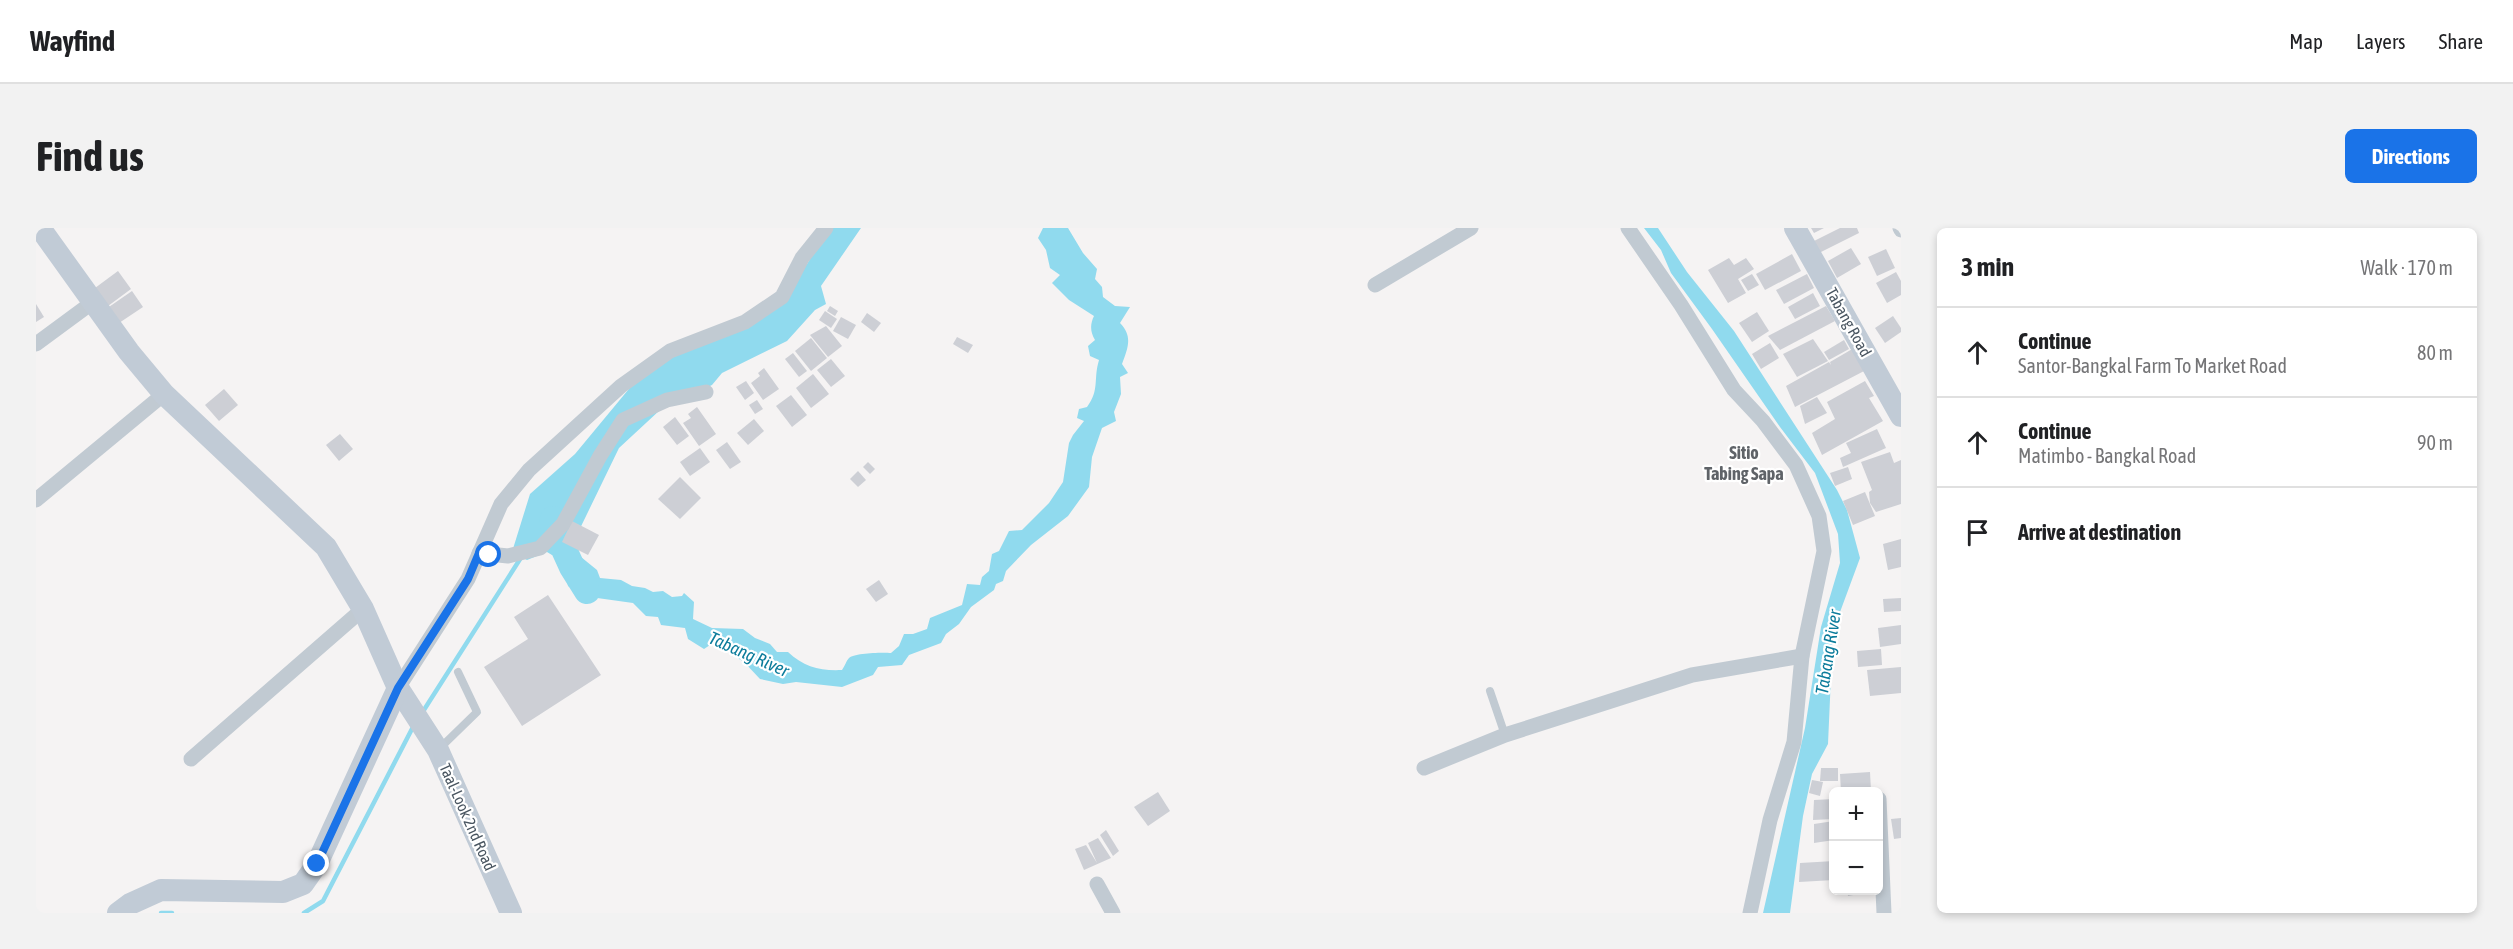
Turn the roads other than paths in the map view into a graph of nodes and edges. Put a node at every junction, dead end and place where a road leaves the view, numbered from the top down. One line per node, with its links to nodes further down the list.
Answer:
1 (40, 228): 7 (street, Taal-Look 2nd Road)
2 (826, 228): 13 (street)
3 (1471, 228): 6 (street)
4 (1628, 228): 15 (street)
5 (1795, 228): 11 (street, Tabang Road)
6 (1375, 285)
7 (93, 302): 8 (street); 10 (street, Taal-Look 2nd Road)
8 (36, 344)
9 (706, 392): 13 (street)
10 (164, 394): 12 (street); 14 (street, Taal-Look 2nd Road)
11 (1901, 416)
12 (36, 500)
13 (484, 554): 18 (street)
14 (363, 609): 18 (street, Taal-Look 2nd Road); 21 (street)
15 (1802, 656): 19 (street); 28 (street)
16 (458, 672): 20 (lane)
17 (1490, 691): 19 (lane)
18 (400, 692): 20 (street, Taal-Look 2nd Road); 25 (street)
19 (1505, 735): 22 (street)
20 (438, 750): 26 (street, Taal-Look 2nd Road)
21 (191, 759)
22 (1424, 768)
23 (1881, 841): 29 (street)
24 (1097, 884): 27 (street)
25 (118, 913)
26 (511, 913)
27 (1113, 913)
28 (1750, 913)
29 (1884, 913)

